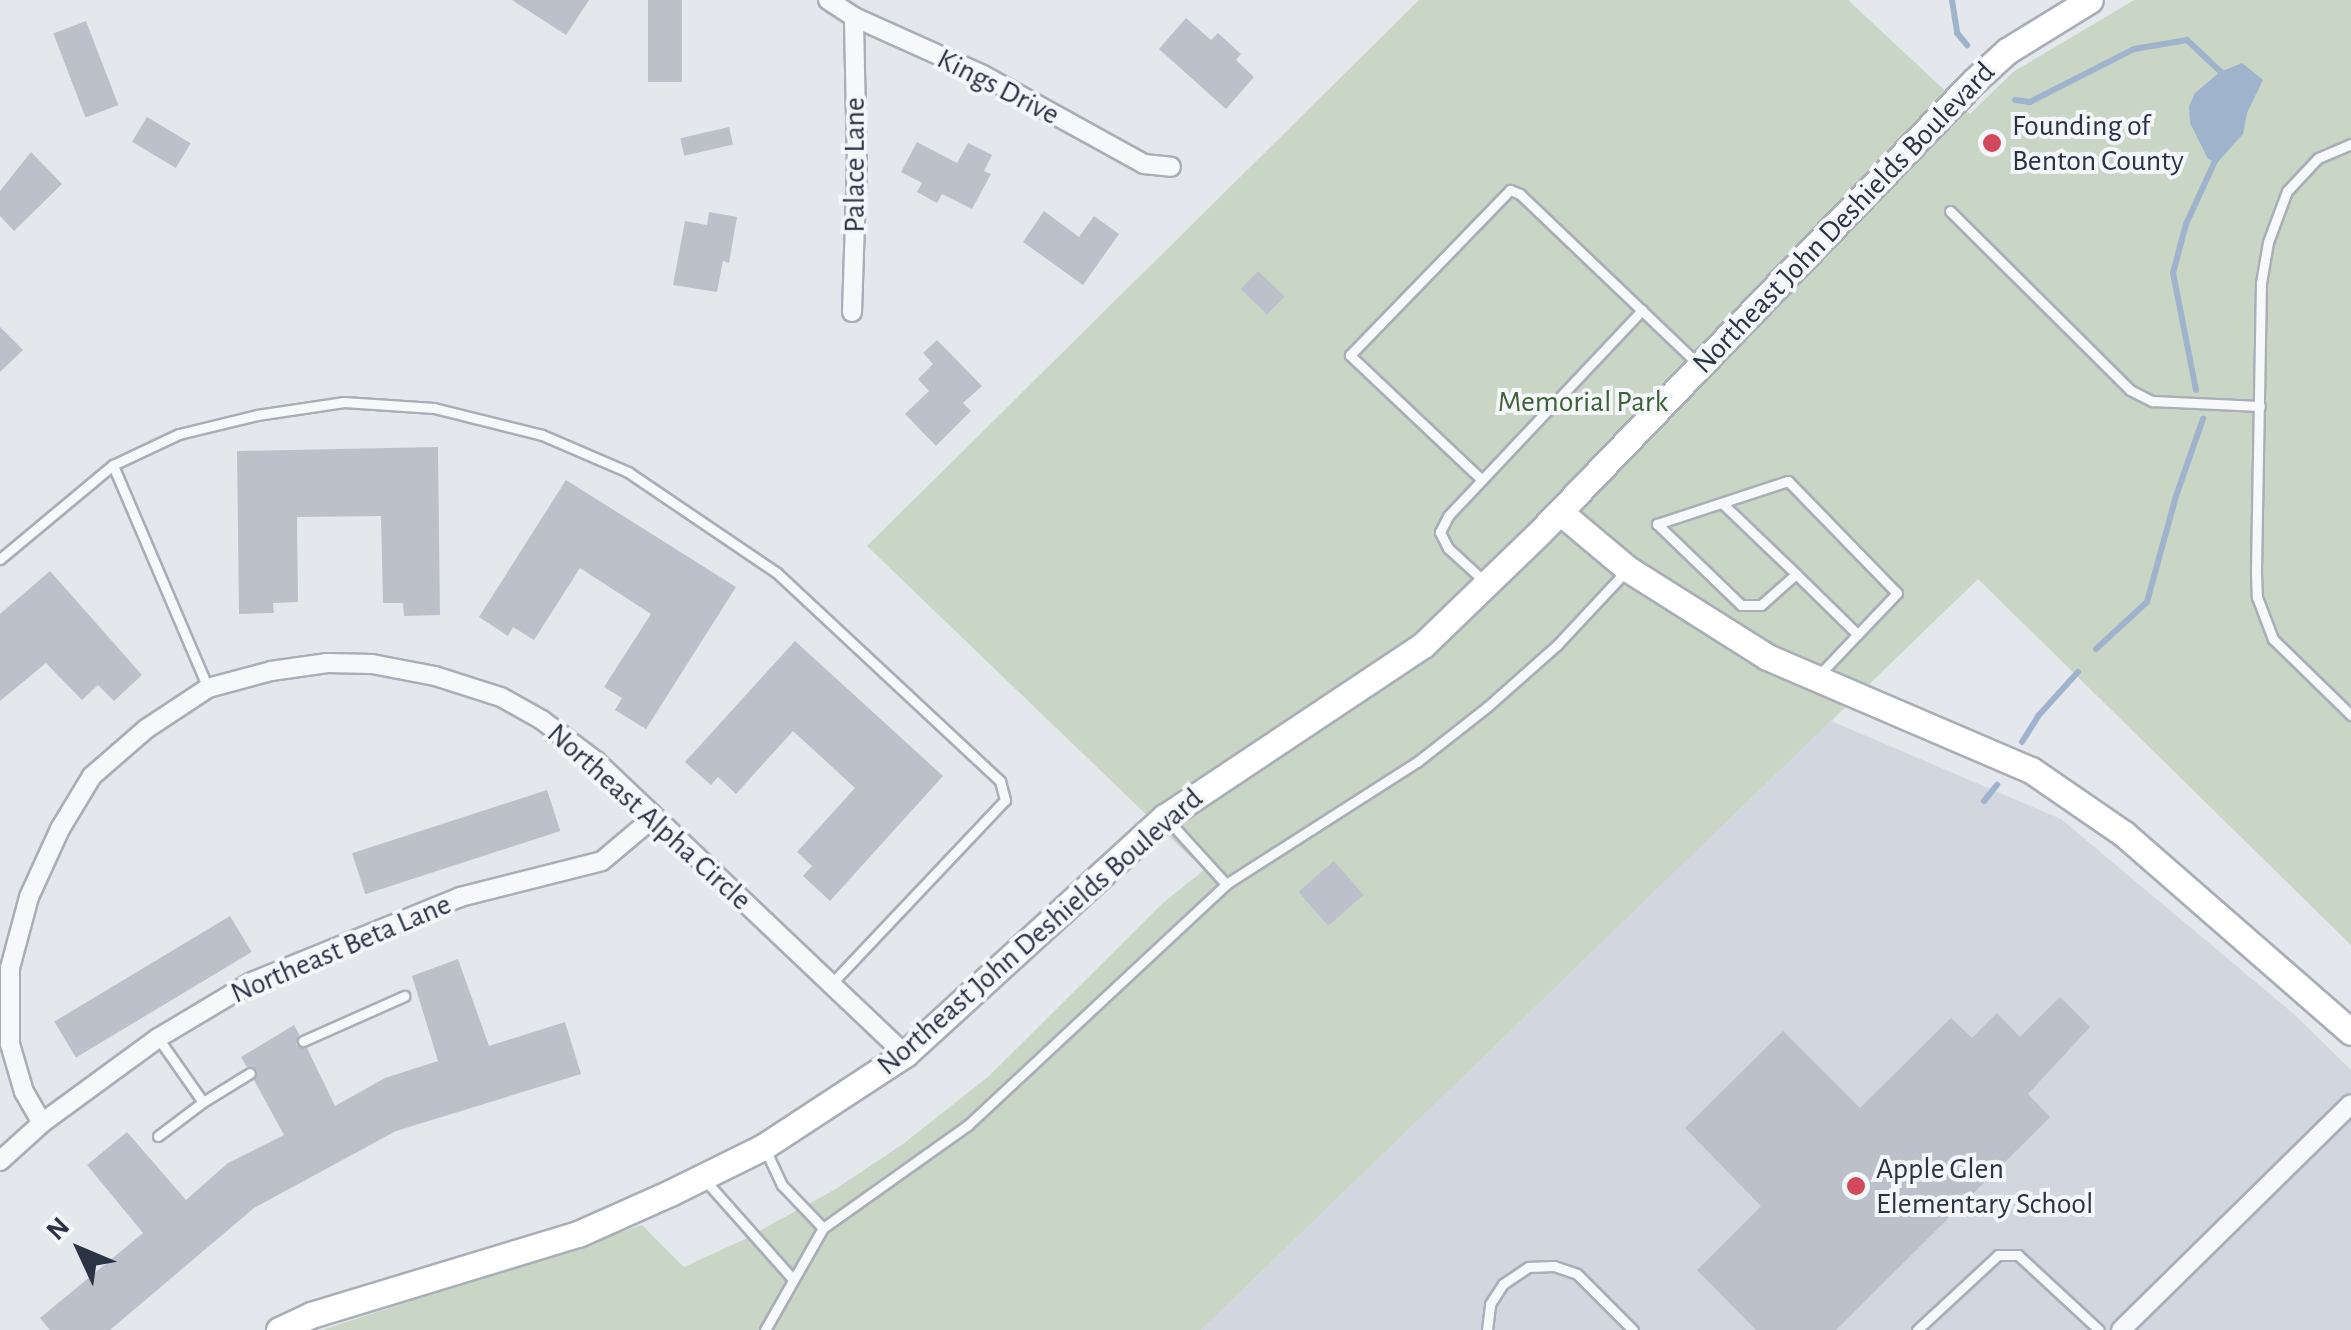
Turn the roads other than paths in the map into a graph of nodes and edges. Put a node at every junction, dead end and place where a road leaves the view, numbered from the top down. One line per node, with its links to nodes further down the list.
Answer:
1 (828, 0): 3 (street, Kings Drive)
2 (2090, 0): 9 (street, Northeast John Deshields Boulevard)
3 (854, 17): 5 (street, Kings Drive); 8 (street, Palace Lane)
4 (2351, 144): 10 (lane)
5 (1171, 168)
6 (1950, 212): 10 (lane)
7 (1642, 310): 9 (lane); 12 (lane); 12 (lane)
8 (852, 312)
9 (1701, 366): 14 (street, Northeast John Deshields Boulevard)
10 (2260, 406): 22 (lane)
11 (113, 464): 15 (lane); 21 (lane); 26 (lane)
12 (1482, 480): 18 (lane)
13 (1722, 503): 17 (lane); 17 (lane); 19 (lane)
14 (1560, 512): 16 (street); 18 (street, Northeast John Deshields Boulevard)
15 (0, 560)
16 (1628, 569): 20 (street); 25 (lane)
17 (1796, 574): 19 (lane)
18 (1487, 585): 23 (street, Northeast John Deshields Boulevard)
19 (1857, 634): 20 (lane)
20 (1815, 679): 28 (street)
21 (208, 688): 24 (street, Northeast Alpha Circle); 35 (street, Northeast Alpha Circle)
22 (2351, 715)
23 (1165, 817): 25 (lane); 31 (street, Northeast John Deshields Boulevard)
24 (654, 818): 26 (street, Northeast Alpha Circle); 29 (street, Northeast Beta Lane)
25 (1226, 884): 40 (lane)
26 (832, 984): 31 (street, Northeast Alpha Circle)
27 (404, 996): 30 (lane)
28 (2351, 1032)
29 (158, 1038): 33 (lane); 35 (street, Northeast Beta Lane)
30 (304, 1041)
31 (904, 1054): 37 (street, Northeast John Deshields Boulevard)
32 (250, 1072): 33 (lane)
33 (203, 1102): 36 (lane)
34 (2351, 1104): 48 (street)
35 (42, 1123): 38 (street, Northeast Beta Lane)
36 (158, 1136)
37 (763, 1147): 39 (street, Northeast John Deshields Boulevard); 40 (lane)
38 (0, 1161)
39 (704, 1178): 41 (lane); 42 (street, Northeast John Deshields Boulevard)
40 (823, 1228): 41 (lane)
41 (792, 1278): 43 (lane)
42 (279, 1330)
43 (765, 1330)
44 (1488, 1330): 45 (lane)
45 (1633, 1330)
46 (1917, 1330): 47 (lane)
47 (2099, 1330)
48 (2121, 1330)

